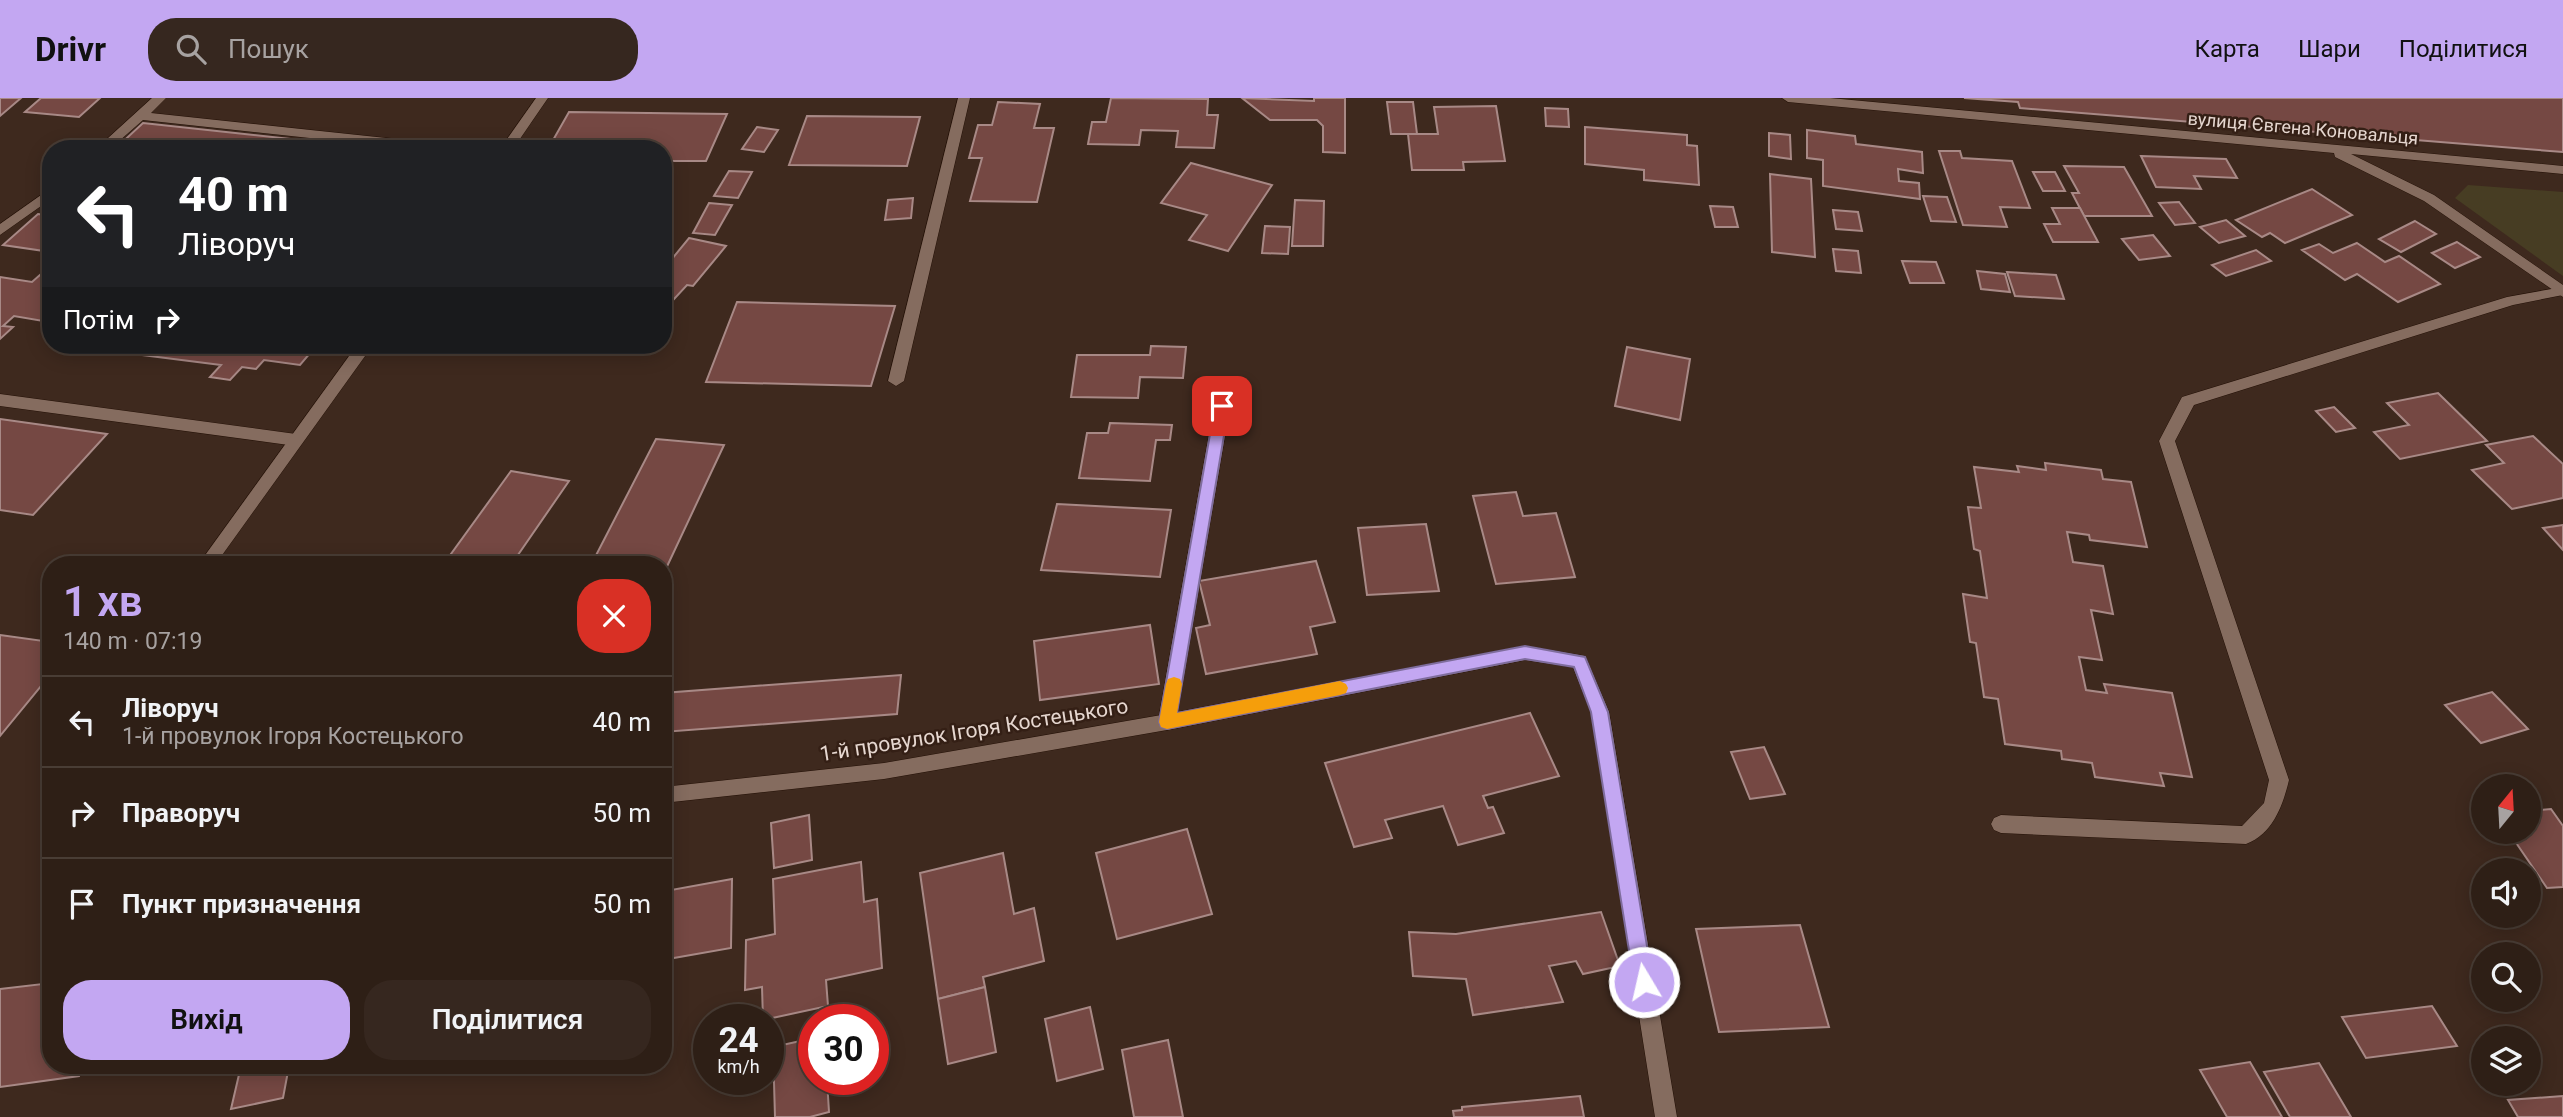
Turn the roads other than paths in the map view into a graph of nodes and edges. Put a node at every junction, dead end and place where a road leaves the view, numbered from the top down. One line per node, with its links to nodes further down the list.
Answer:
1 (160, 98): 5 (street)
2 (542, 98): 8 (street)
3 (964, 98): 15 (street)
4 (1788, 98): 9 (street, вулиця Євгена Коновальця)
5 (141, 116): 6 (street); 7 (street)
6 (113, 140)
7 (367, 140)
8 (512, 140)
9 (2330, 150): 10 (street, вулиця Євгена Коновальця); 13 (street)
10 (2563, 170)
11 (42, 198): 12 (street)
12 (0, 231)
13 (2562, 291): 22 (street)
14 (358, 354): 18 (street)
15 (896, 381)
16 (0, 400): 18 (street)
17 (1222, 406): 20 (street)
18 (296, 440): 19 (street)
19 (212, 556)
20 (1167, 722): 21 (street, 1-й провулок Ігоря Костецького); 23 (street, 1-й провулок Ігоря Костецького)
21 (672, 795)
22 (2001, 824)
23 (1666, 1117)

